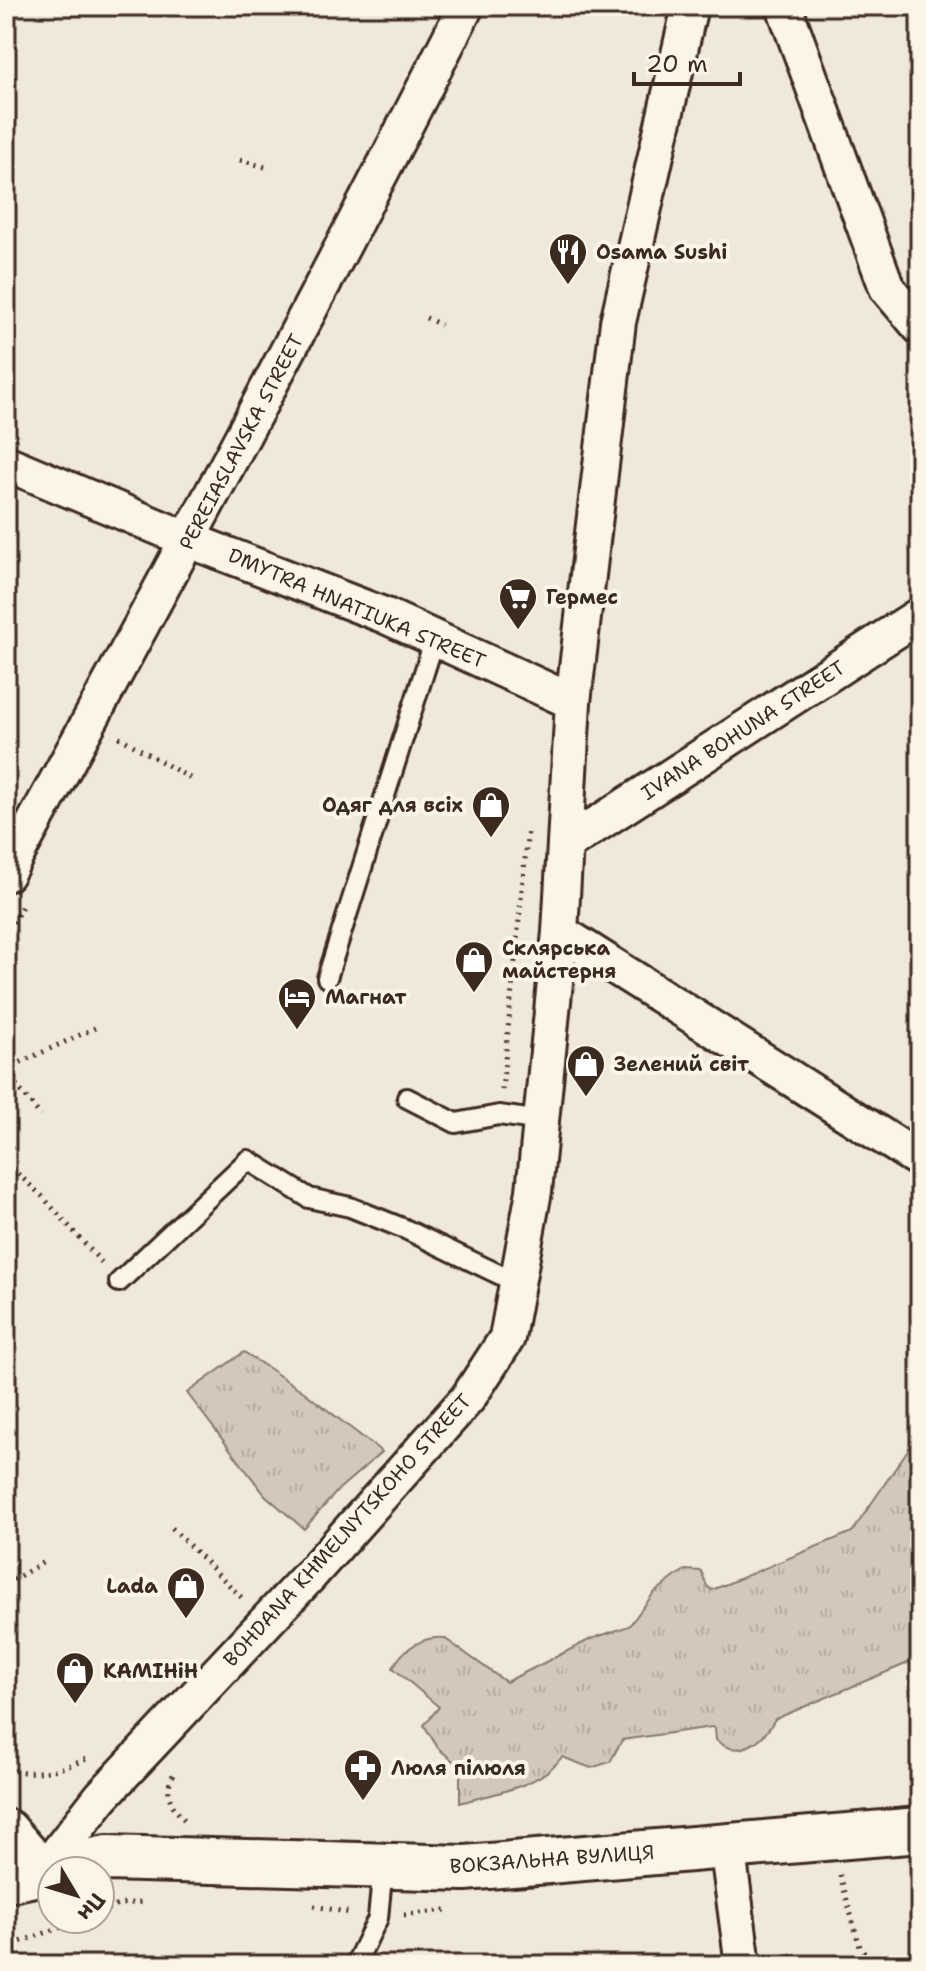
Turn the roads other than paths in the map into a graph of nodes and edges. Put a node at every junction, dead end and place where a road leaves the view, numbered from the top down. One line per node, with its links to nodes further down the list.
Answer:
1 (466, 6): 6 (street, PEREIASLAVSKA STREET)
2 (690, 6): 9 (street)
3 (784, 6): 4 (street)
4 (920, 327)
5 (6, 463): 6 (street, DMYTRA HNATIUKA STREET)
6 (189, 540): 8 (street, DMYTRA HNATIUKA STREET); 11 (street, PEREIASLAVSKA STREET)
7 (920, 615): 10 (street, IVANA BOHUNA STREET)
8 (435, 638): 9 (street, DMYTRA HNATIUKA STREET); 13 (lane)
9 (573, 702): 10 (street, BOHDANA KHMELNYTSKOHO STREET)
10 (565, 845): 12 (street, BOHDANA KHMELNYTSKOHO STREET)
11 (16, 887)
12 (560, 932): 15 (street, BOHDANA KHMELNYTSKOHO STREET); 16 (street)
13 (327, 978)
14 (407, 1098): 15 (lane)
15 (541, 1121): 18 (street, BOHDANA KHMELNYTSKOHO STREET)
16 (920, 1160)
17 (119, 1282): 18 (lane)
18 (517, 1283): 23 (street, BOHDANA KHMELNYTSKOHO STREET)
19 (920, 1830): 21 (main road, ВОКЗАЛЬНА ВУЛИЦЯ)
20 (6, 1832): 23 (main road)
21 (727, 1845): 22 (main road, ВОКЗАЛЬНА ВУЛИЦЯ); 25 (street)
22 (383, 1866): 23 (main road, ВОКЗАЛЬНА ВУЛИЦЯ); 24 (lane)
23 (24, 1876)
24 (355, 1965)
25 (743, 1965)

